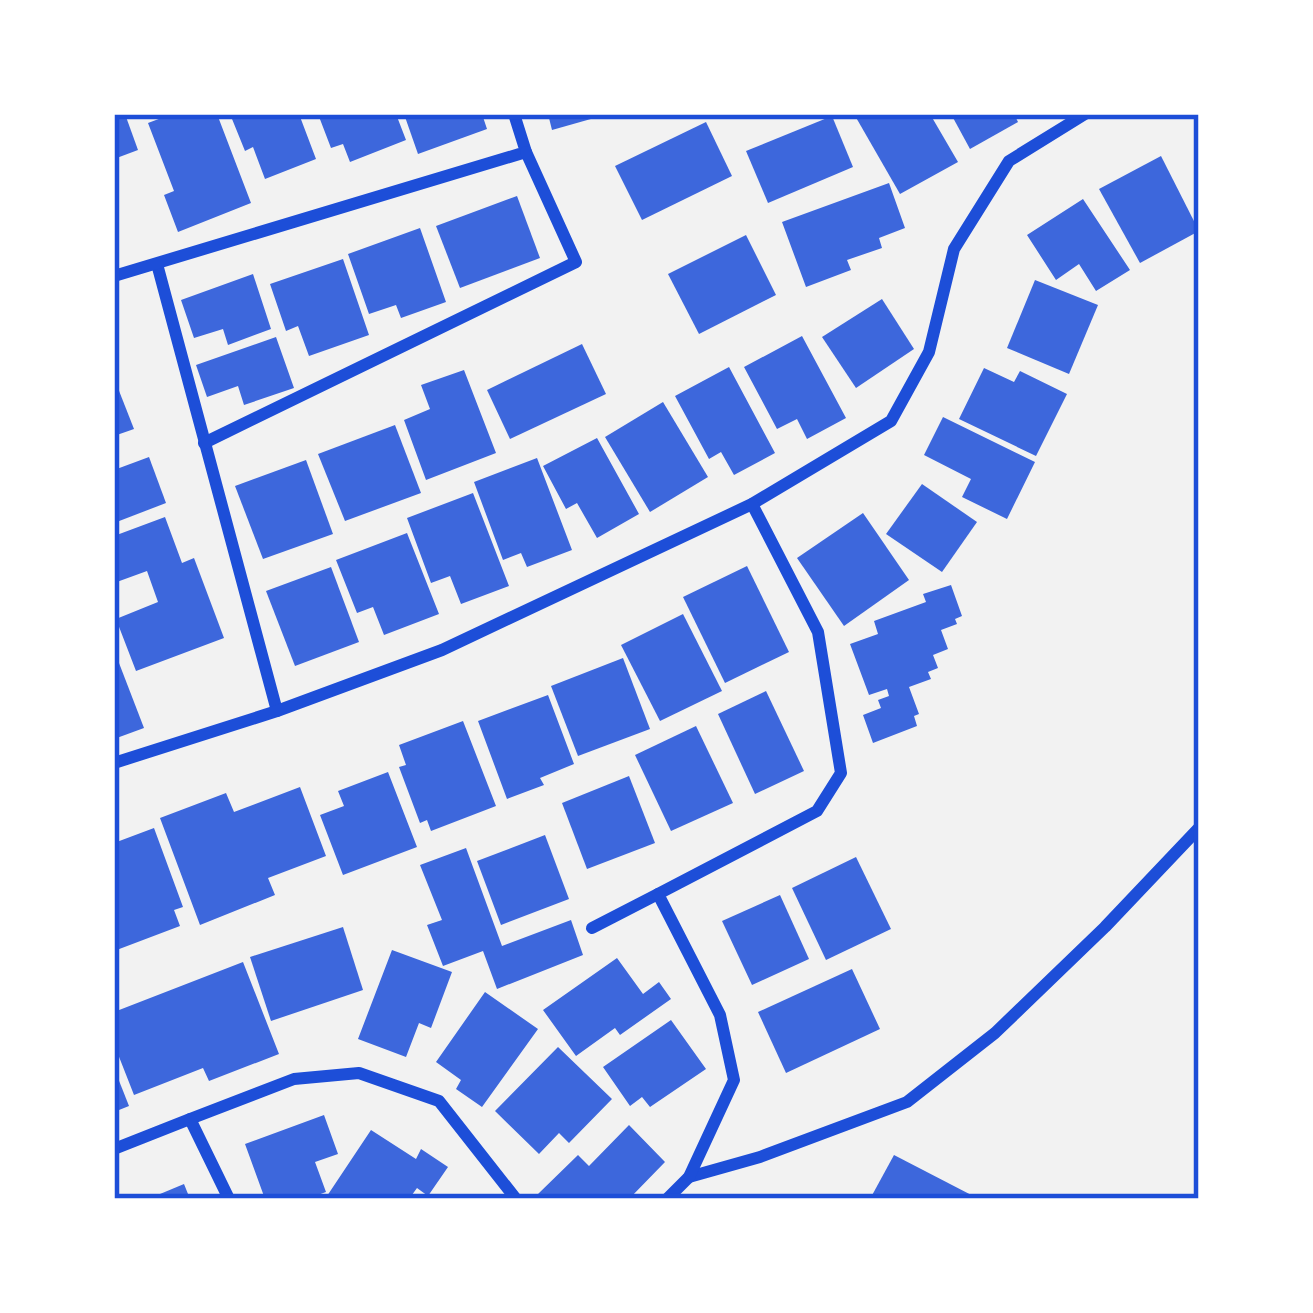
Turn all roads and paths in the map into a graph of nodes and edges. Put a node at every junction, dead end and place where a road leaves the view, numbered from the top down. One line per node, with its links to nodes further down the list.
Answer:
1 (514, 114): 3 (street)
2 (1085, 114): 7 (street)
3 (526, 152): 4 (street); 6 (street)
4 (157, 264): 5 (street); 6 (street)
5 (114, 276)
6 (204, 443): 8 (street)
7 (752, 503): 8 (street); 11 (street)
8 (277, 711): 9 (street)
9 (114, 764)
10 (1199, 828): 15 (street)
11 (658, 894): 12 (street); 15 (street)
12 (592, 928)
13 (190, 1119): 14 (street); 16 (street); 17 (street)
14 (114, 1149)
15 (689, 1177): 18 (street)
16 (229, 1199)
17 (516, 1199)
18 (667, 1199)

